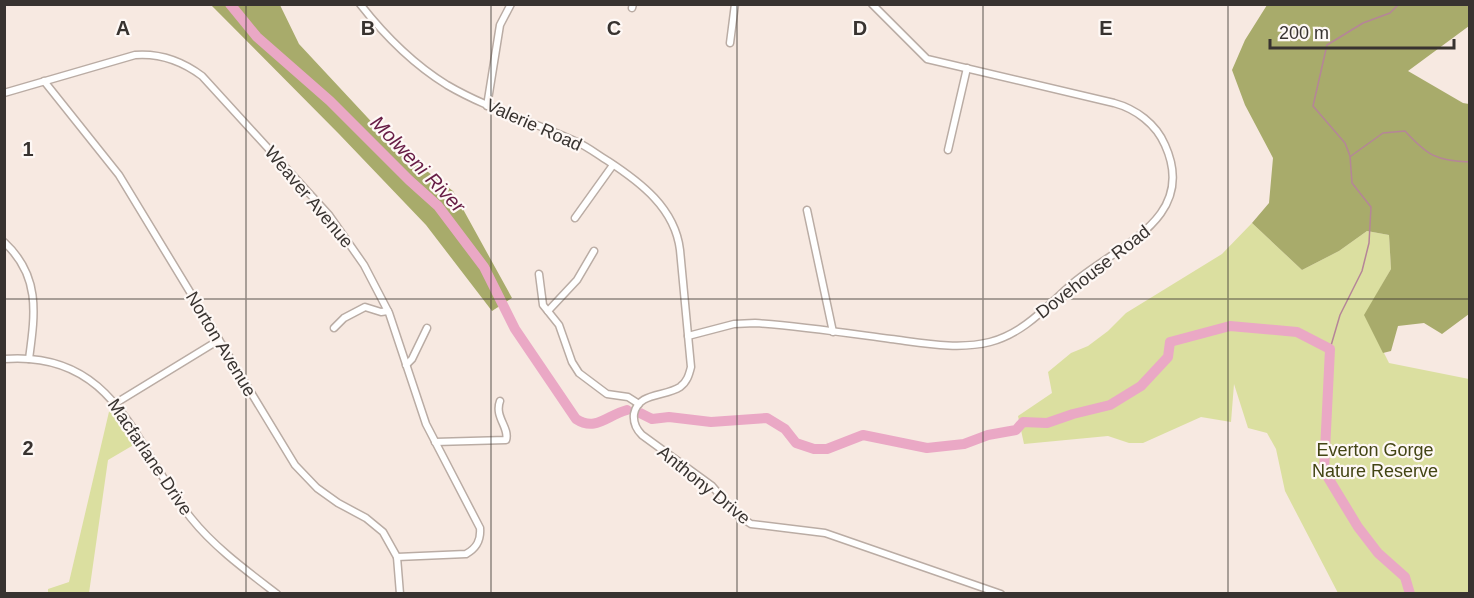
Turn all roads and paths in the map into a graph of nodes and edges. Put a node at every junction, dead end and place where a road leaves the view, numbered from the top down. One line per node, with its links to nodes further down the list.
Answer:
1 (360, 4): 9 (street, Valerie Road)
2 (511, 4): 9 (street)
3 (735, 4): 5 (street)
4 (872, 4): 6 (street, Dovehouse Road)
5 (730, 43)
6 (967, 68): 10 (street); 21 (street, Dovehouse Road)
7 (44, 81): 8 (street, Weaver Avenue); 17 (street, Weaver Avenue); 23 (street, Norton Avenue)
8 (4, 93)
9 (487, 106): 11 (street, Valerie Road)
10 (948, 150)
11 (613, 165): 13 (street); 22 (street, Valerie Road)
12 (807, 210): 21 (street)
13 (575, 218)
14 (4, 242): 25 (street)
15 (594, 251): 18 (street)
16 (539, 274): 18 (street)
17 (388, 311): 19 (street); 26 (street, Weaver Avenue)
18 (548, 312): 29 (street)
19 (334, 328)
20 (427, 328): 26 (street)
21 (833, 332): 22 (street, Dovehouse Road)
22 (688, 336): 29 (street)
23 (219, 340): 28 (street); 31 (street, Norton Avenue)
24 (4, 359): 25 (street, Macfarlane Drive)
25 (29, 359): 28 (street, Macfarlane Drive)
26 (406, 365): 30 (street, Weaver Avenue)
27 (500, 400): 30 (street)
28 (116, 403): 32 (street, Macfarlane Drive)
29 (639, 404): 34 (street, Anthony Drive)
30 (435, 442): 31 (street, Weaver Avenue)
31 (397, 557): 33 (street, Norton Avenue)
32 (274, 593)
33 (400, 594)
34 (1001, 594)

